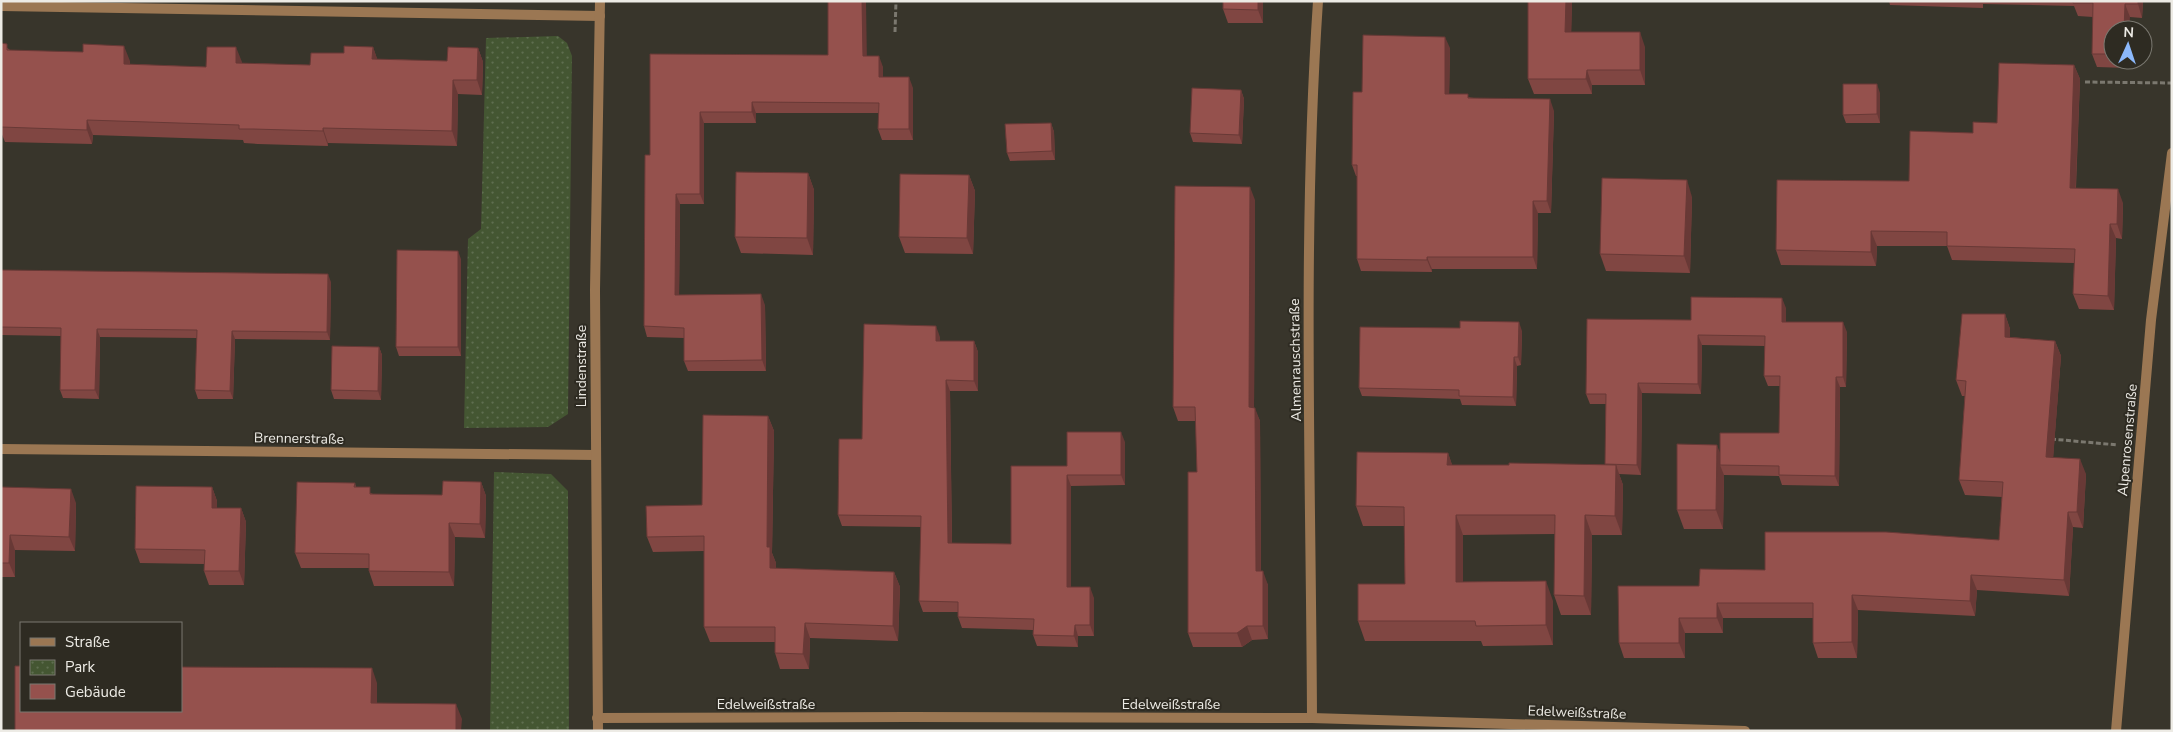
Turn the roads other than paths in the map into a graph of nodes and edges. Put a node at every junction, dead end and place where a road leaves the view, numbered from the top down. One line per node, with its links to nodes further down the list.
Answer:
1 (600, 1): 4 (street, Lindenstraße)
2 (1318, 1): 9 (street, Almenrauschstraße)
3 (1, 6): 4 (street)
4 (600, 16): 7 (street, Lindenstraße)
5 (2172, 153): 12 (street, Alpenrosenstraße)
6 (1, 449): 7 (street, Brennerstraße)
7 (596, 455): 8 (street, Lindenstraße)
8 (597, 718): 9 (street, Edelweißstraße); 10 (street, Lindenstraße)
9 (1312, 718): 11 (street, Edelweißstraße)
10 (598, 731)
11 (1745, 731)
12 (2116, 731)

